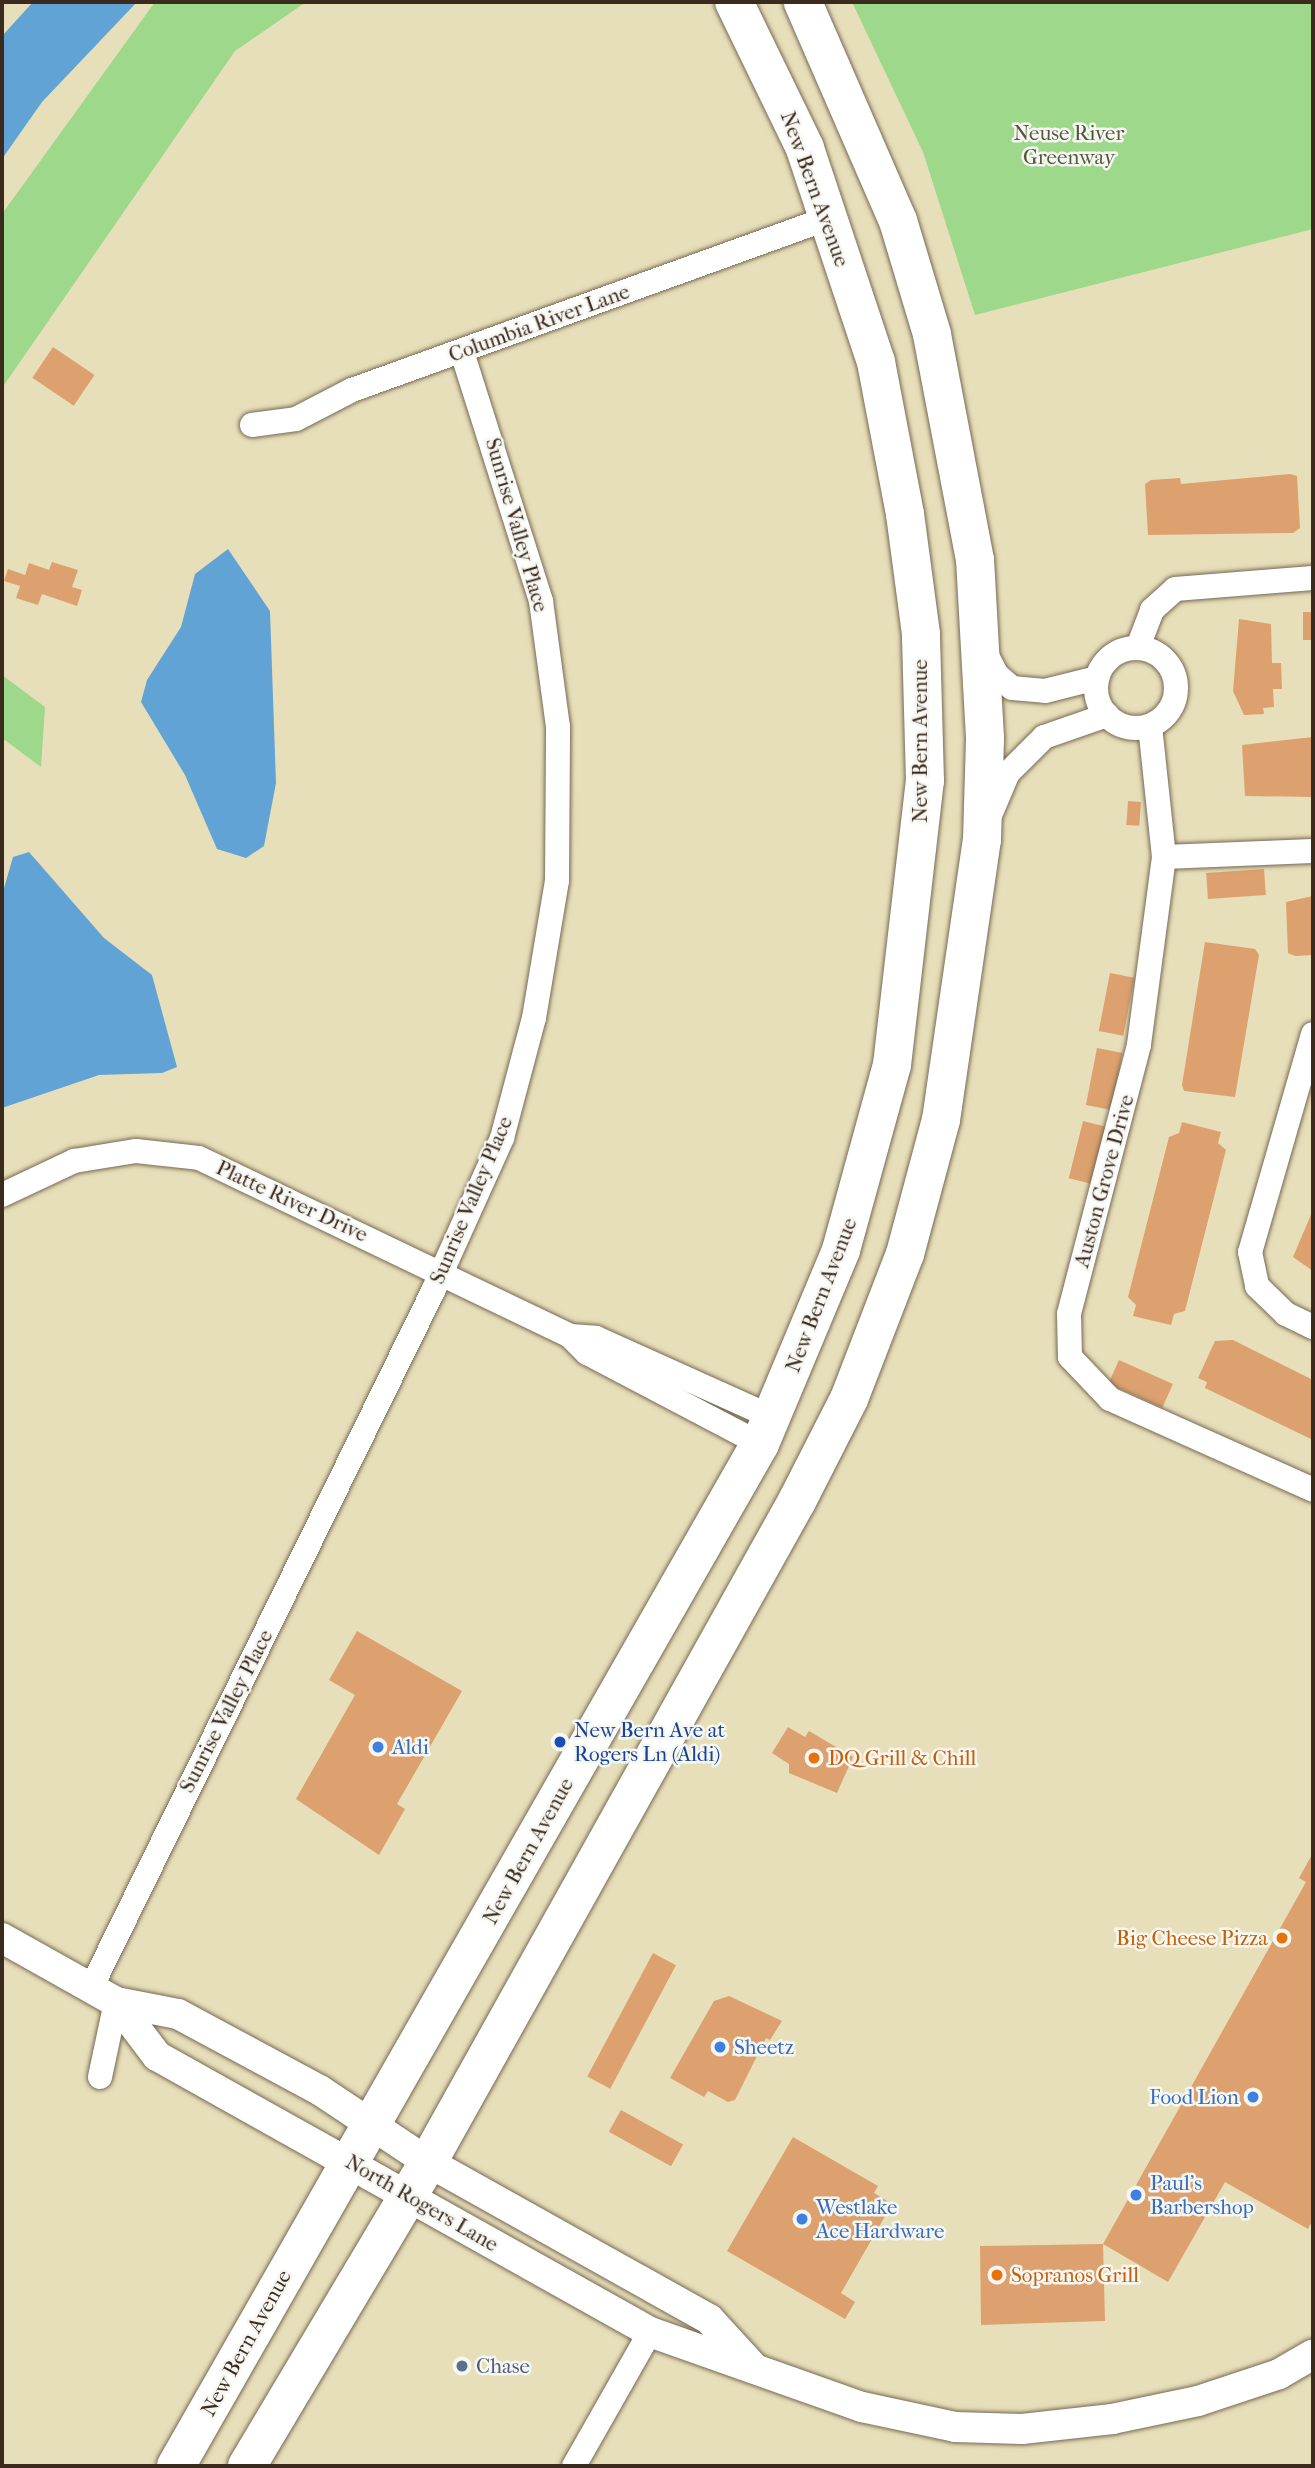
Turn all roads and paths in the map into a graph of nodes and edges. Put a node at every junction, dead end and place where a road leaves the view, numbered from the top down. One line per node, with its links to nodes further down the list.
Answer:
1 (734, 2): 3 (main road, New Bern Avenue)
2 (803, 2): 7 (main road)
3 (827, 219): 4 (street, Columbia River Lane); 19 (main road, New Bern Avenue)
4 (462, 352): 5 (street, Columbia River Lane); 17 (street, Sunrise Valley Place)
5 (252, 425)
6 (1313, 578): 8 (street)
7 (981, 644): 9 (street); 12 (main road)
8 (1138, 647): 9 (street); 11 (street)
9 (1097, 678): 10 (street)
10 (1107, 715): 11 (street); 12 (street)
11 (1150, 726): 14 (street, Auston Grove Drive)
12 (982, 840): 26 (main road)
13 (1313, 851): 14 (street)
14 (1164, 857): 20 (street, Auston Grove Drive)
15 (1313, 1034): 18 (street)
16 (2, 1195): 17 (street, Platte River Drive)
17 (442, 1272): 19 (street, Platte River Drive); 22 (street, Sunrise Valley Place)
18 (1313, 1326)
19 (766, 1431): 24 (main road, New Bern Avenue)
20 (1313, 1490)
21 (2, 1938): 22 (street, North Rogers Lane)
22 (104, 1995): 23 (street, Sunrise Valley Place); 24 (street, North Rogers Lane); 25 (street, North Rogers Lane)
23 (100, 2077)
24 (370, 2124): 25 (main road, New Bern Avenue); 26 (street, North Rogers Lane)
25 (348, 2161): 27 (street, North Rogers Lane); 31 (main road, New Bern Avenue)
26 (428, 2162): 27 (main road); 30 (street, North Rogers Lane)
27 (406, 2198): 28 (street, North Rogers Lane); 32 (main road)
28 (650, 2332): 30 (street, North Rogers Lane); 33 (street)
29 (1313, 2354): 30 (street, North Rogers Lane)
30 (753, 2367)
31 (176, 2466)
32 (247, 2466)
33 (575, 2466)

